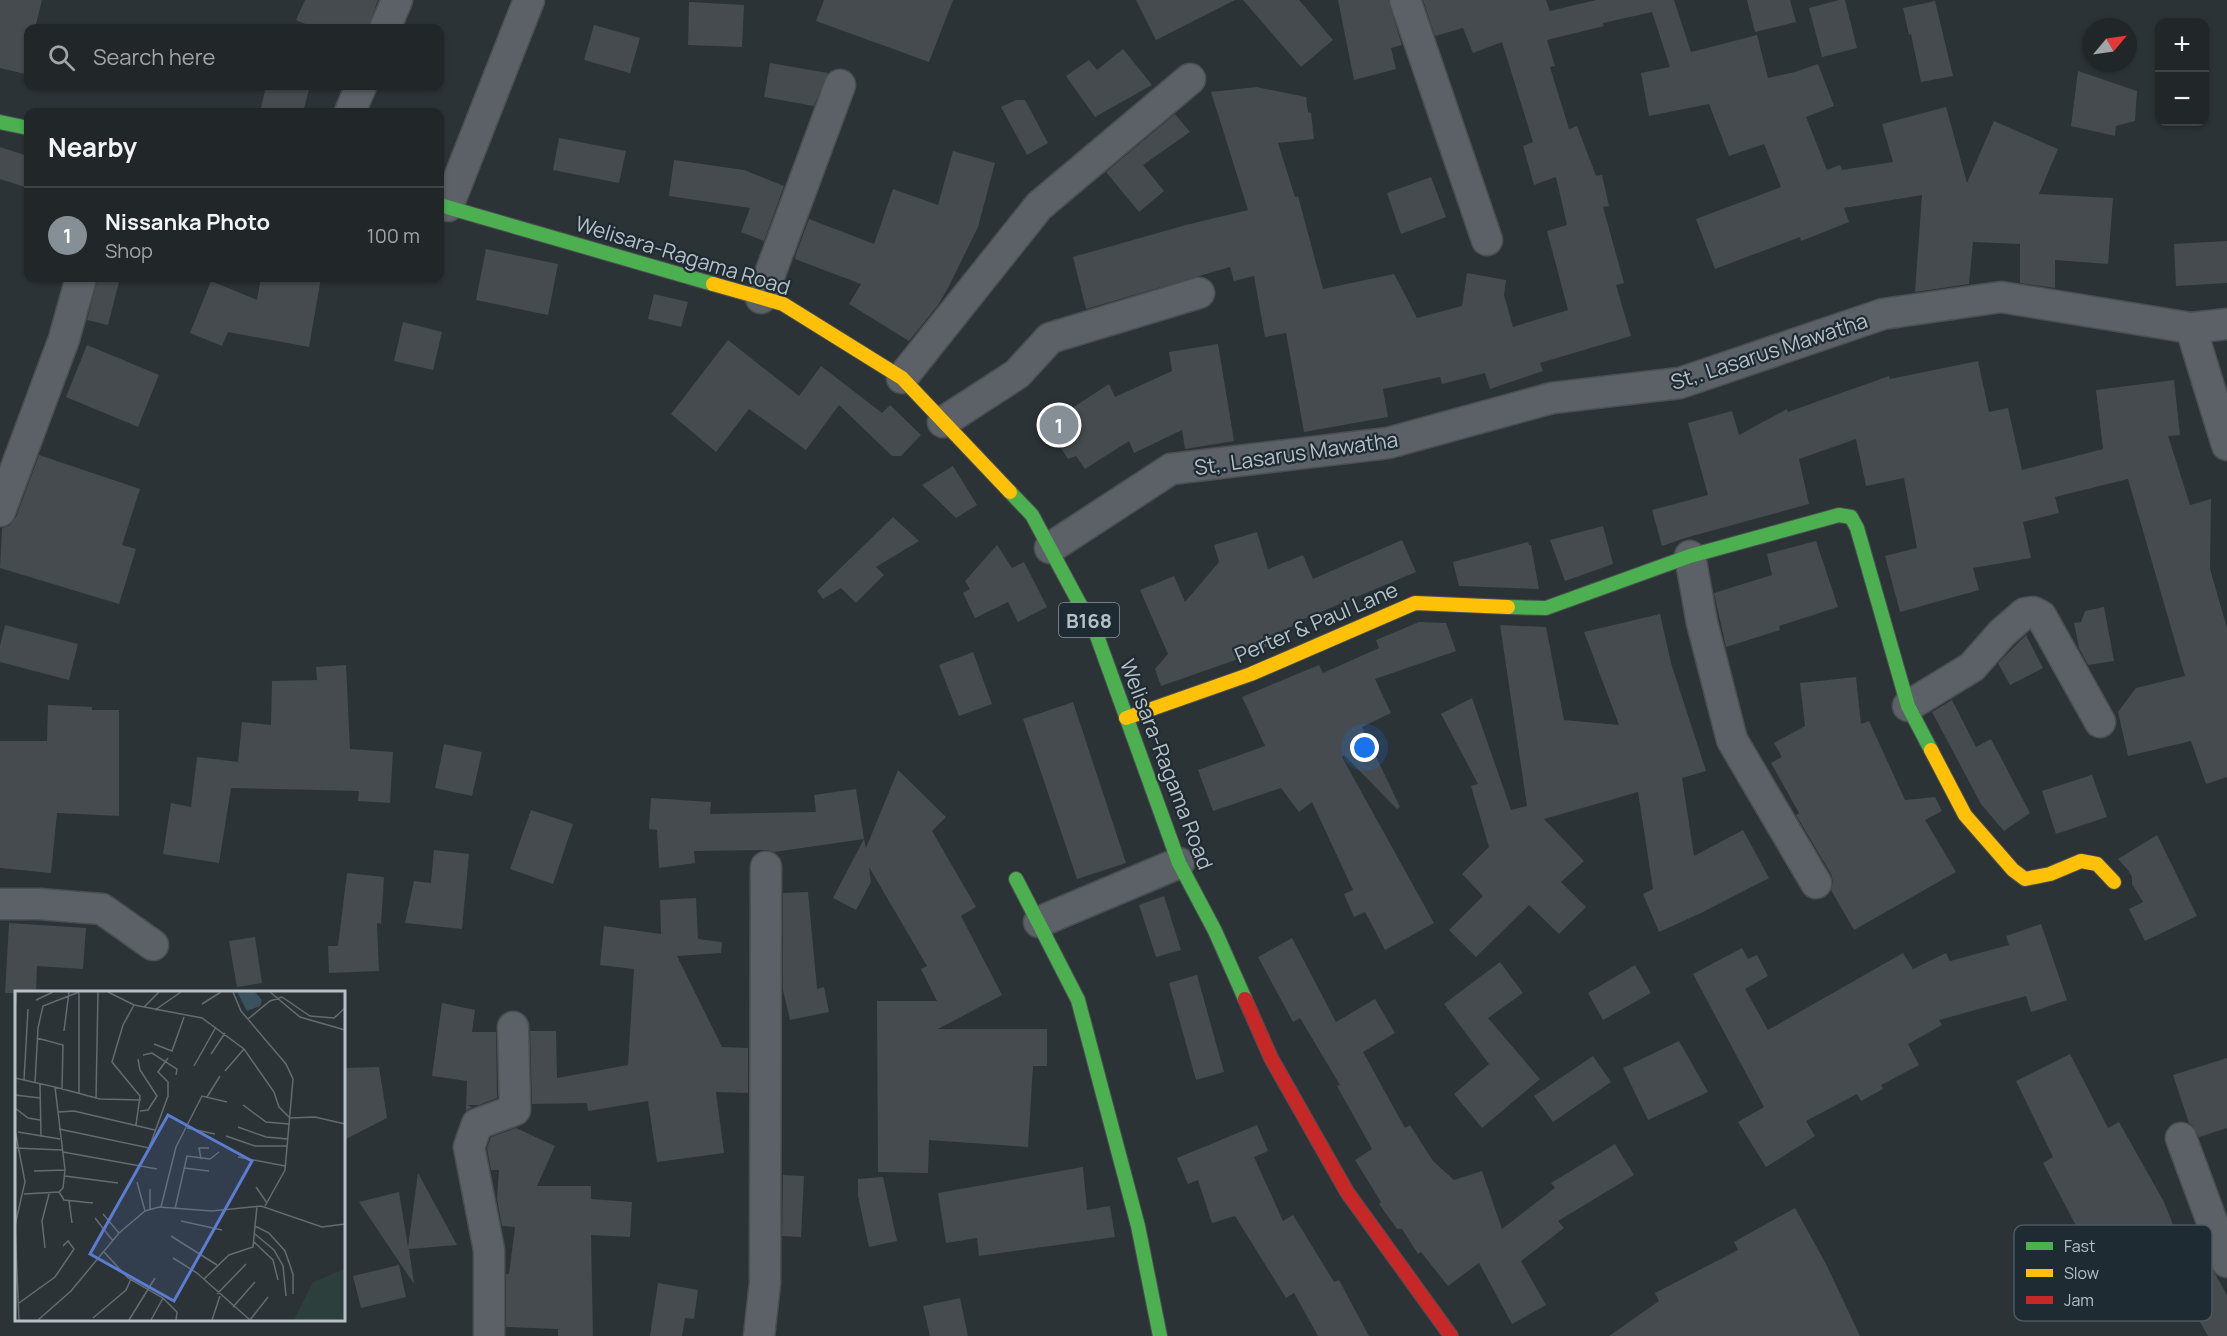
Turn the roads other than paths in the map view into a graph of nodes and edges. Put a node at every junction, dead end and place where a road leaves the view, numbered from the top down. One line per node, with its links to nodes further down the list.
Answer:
1 (397, 0): 4 (street)
2 (529, 0): 11 (street)
3 (1405, 0): 12 (street)
4 (387, 24)
5 (1190, 79): 18 (street)
6 (840, 85): 15 (street)
7 (359, 90): 8 (street)
8 (352, 108)
9 (0, 122): 10 (street)
10 (24, 127)
11 (444, 206): 15 (street, Welisara-Ragama Road / B168)
12 (1487, 240)
13 (80, 282): 21 (street)
14 (1199, 293): 19 (street)
15 (761, 298): 18 (street, Welisara-Ragama Road / B168)
16 (2227, 324): 17 (street, St,. Lasarus Mawatha)
17 (2191, 328): 20 (street); 22 (street, St,. Lasarus Mawatha)
18 (902, 378): 19 (street, Welisara-Ragama Road / B168)
19 (943, 422): 22 (street, Welisara-Ragama Road / B168)
20 (2227, 445)
21 (0, 511)
22 (1050, 548): 25 (street, Welisara-Ragama Road / B168)
23 (1690, 556): 24 (street, Perter & Paul Lane); 25 (street, Perter & Paul Lane); 31 (street)
24 (1908, 706): 26 (street); 30 (street)
25 (1126, 718): 27 (street, Welisara-Ragama Road / B168)
26 (2100, 722)
27 (1179, 863): 33 (street); 41 (street, Welisara-Ragama Road / B168)
28 (766, 867): 39 (street)
29 (1016, 879): 33 (street)
30 (2114, 882)
31 (1816, 883)
32 (0, 904): 34 (street)
33 (1039, 922): 40 (street)
34 (153, 945)
35 (513, 1027): 38 (street)
36 (2181, 1138): 37 (street)
37 (2227, 1262)
38 (489, 1336)
39 (759, 1336)
40 (1160, 1336)
41 (1451, 1336)

